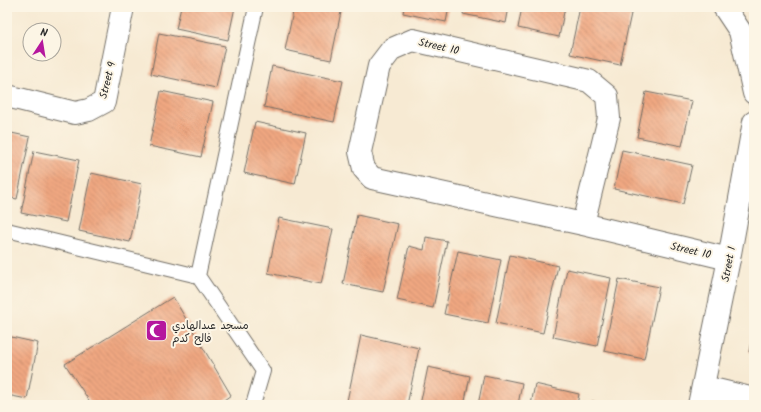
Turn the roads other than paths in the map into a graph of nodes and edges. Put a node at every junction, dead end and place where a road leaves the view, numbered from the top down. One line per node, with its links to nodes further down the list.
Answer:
1 (122, 7): 5 (street, Street 9)
2 (256, 7): 10 (lane)
3 (724, 7): 4 (street)
4 (754, 93)
5 (7, 96)
6 (754, 122): 9 (street, Street 1)
7 (583, 224): 7 (street, Street 10); 9 (street, Street 10)
8 (7, 230): 10 (lane)
9 (729, 259): 11 (street, Street 1)
10 (198, 276): 13 (lane)
11 (701, 396): 12 (street)
12 (754, 398)
13 (252, 405)

